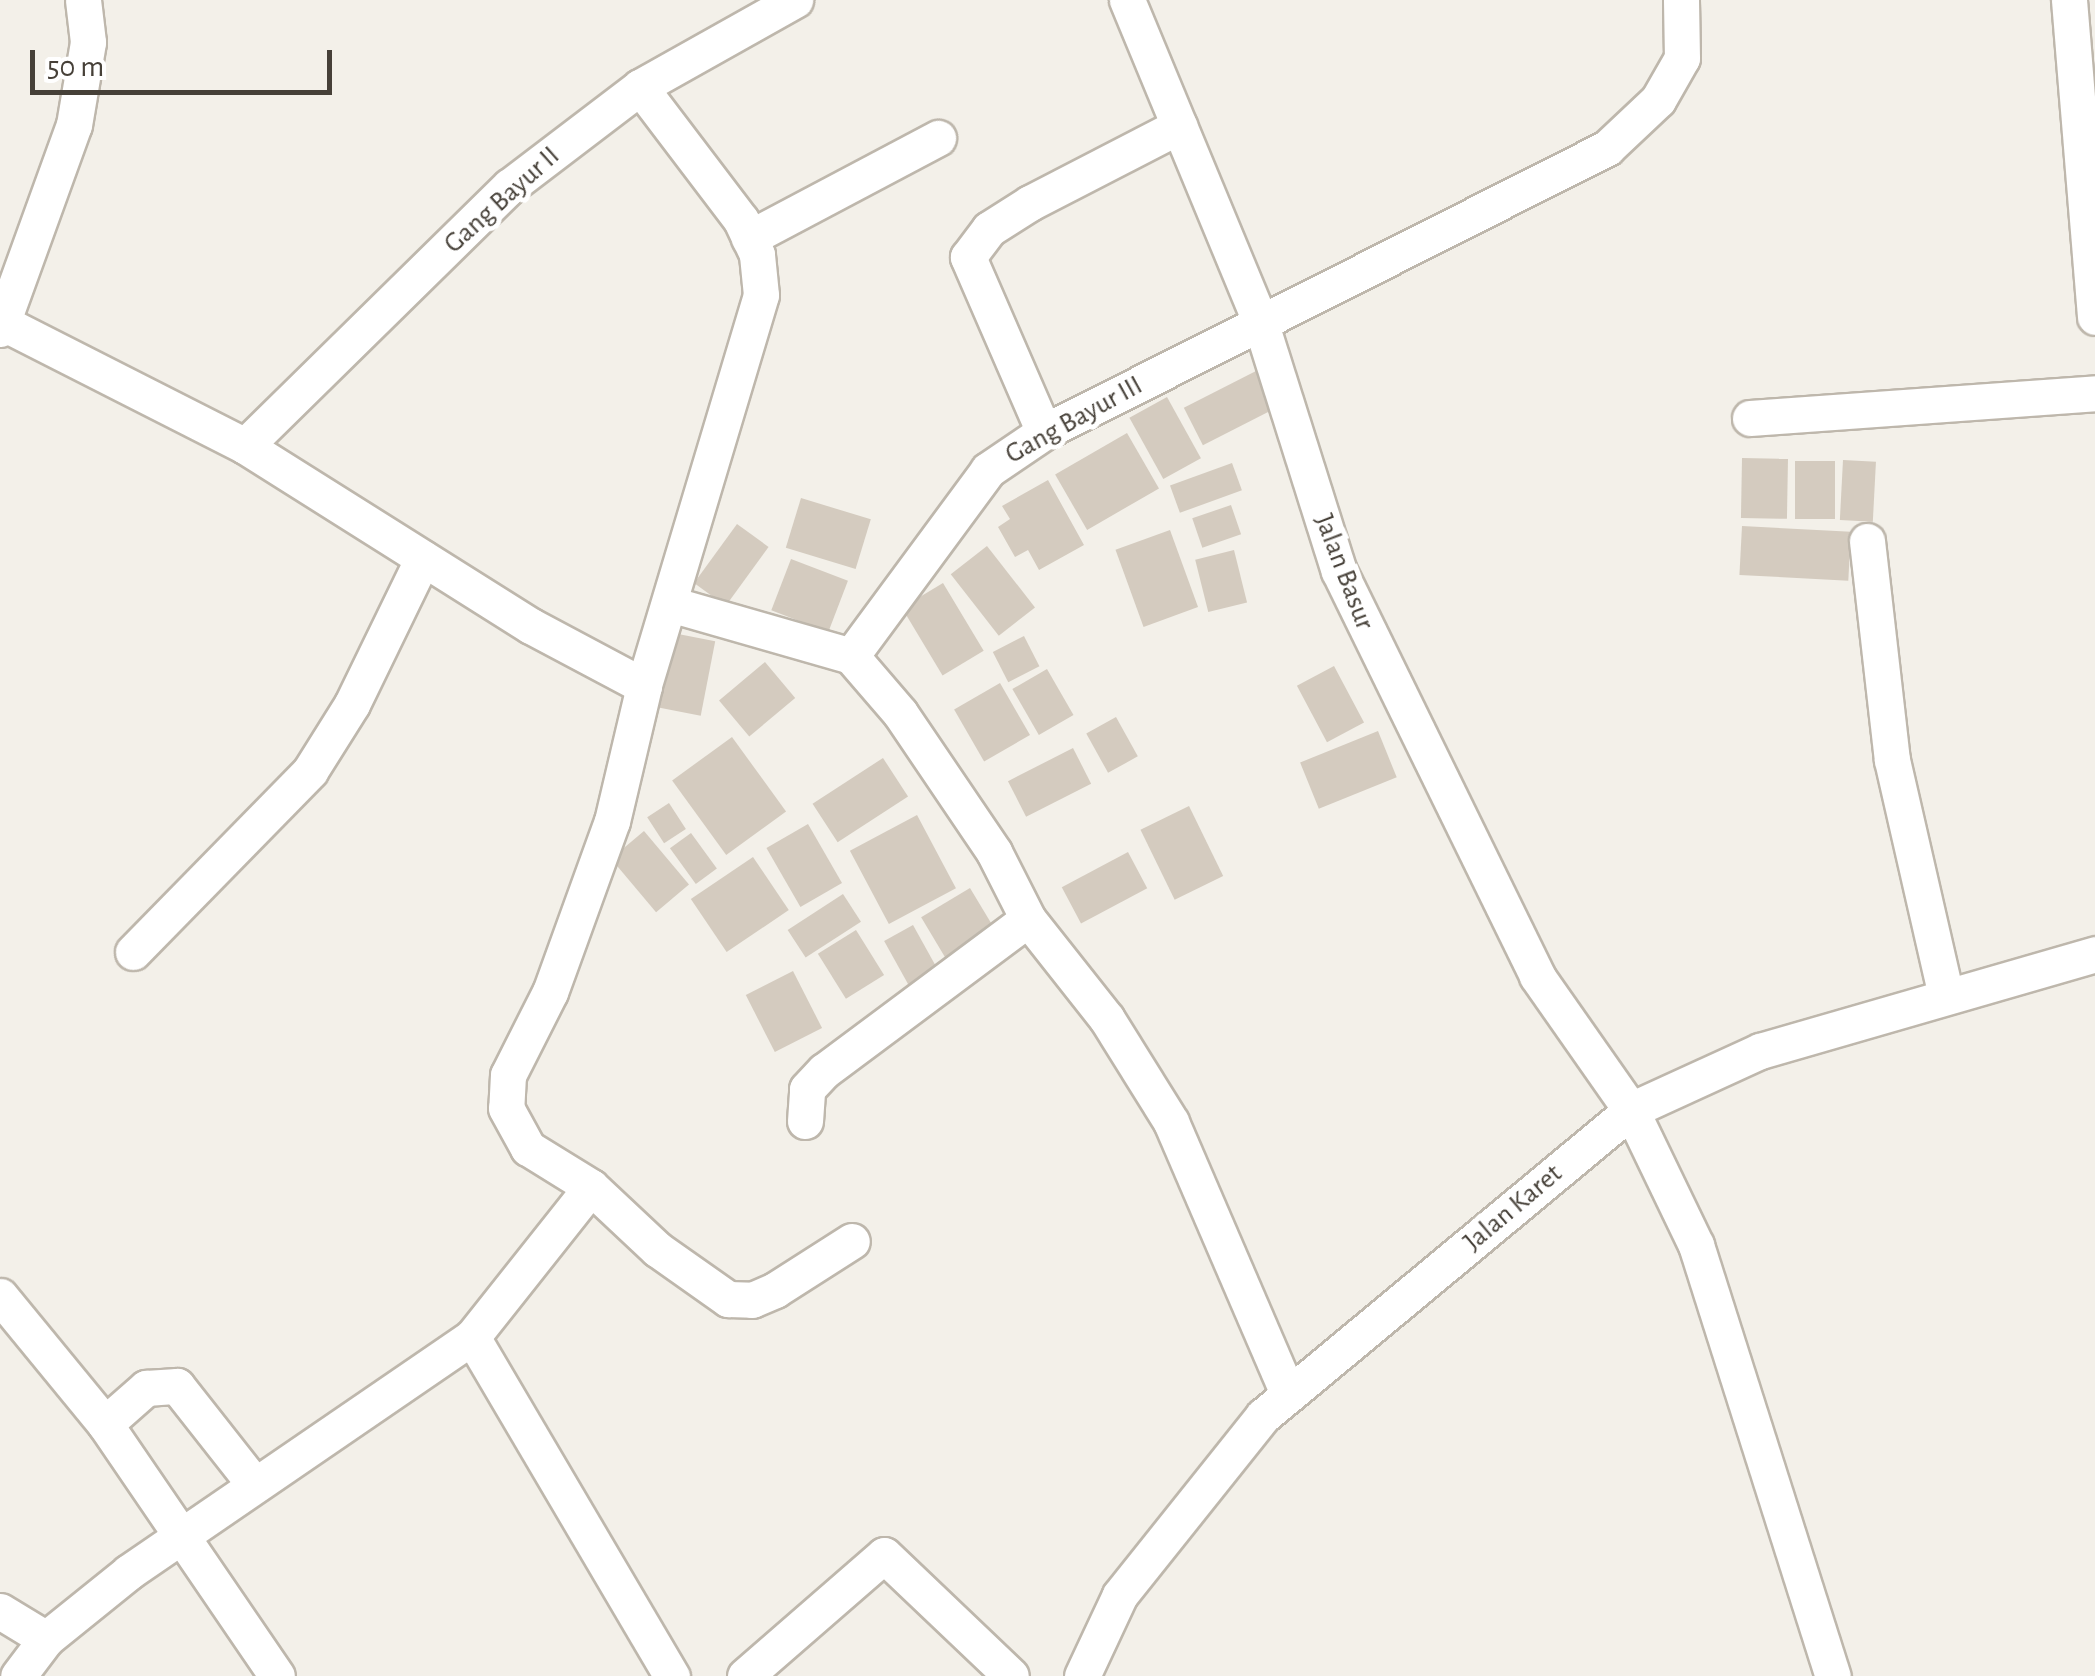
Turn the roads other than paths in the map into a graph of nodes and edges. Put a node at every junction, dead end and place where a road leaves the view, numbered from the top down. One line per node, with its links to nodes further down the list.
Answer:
1 (83, 0): 10 (street)
2 (795, 0): 6 (street, Gang Bayur II)
3 (1127, 0): 7 (street, Jalan Basur)
4 (1681, 0): 12 (street, Gang Bayur III)
5 (2069, 0): 11 (street)
6 (640, 87): 9 (street); 17 (street, Gang Bayur II)
7 (1179, 126): 12 (street, Jalan Basur); 16 (street)
8 (938, 138): 9 (street)
9 (749, 238): 20 (street)
10 (12, 251): 13 (street)
11 (2095, 317)
12 (1260, 320): 16 (street, Gang Bayur III); 27 (street, Jalan Basur)
13 (2, 326): 17 (street)
14 (2095, 393): 15 (street)
15 (1750, 418)
16 (1044, 432): 21 (street, Gang Bayur III)
17 (245, 446): 19 (street)
18 (1867, 541): 26 (street)
19 (423, 558): 22 (street); 24 (street)
20 (670, 604): 21 (street); 22 (street)
21 (850, 656): 23 (street)
22 (644, 686): 29 (street)
23 (1028, 919): 28 (street); 33 (street)
24 (133, 952)
25 (2095, 954): 26 (street, Jalan Karet)
26 (1946, 995): 27 (street, Jalan Karet)
27 (1631, 1110): 33 (street, Jalan Karet); 45 (street, Jalan Basur)
28 (805, 1121)
29 (590, 1187): 30 (street); 32 (street)
30 (852, 1241)
31 (0, 1296): 34 (street)
32 (472, 1337): 35 (street); 41 (street)
33 (1288, 1394): 44 (street, Jalan Karet)
34 (105, 1424): 35 (street); 36 (street)
35 (254, 1485): 36 (street)
36 (184, 1534): 38 (street); 40 (street)
37 (0, 1611): 38 (street)
38 (46, 1639): 39 (street)
39 (18, 1676)
40 (277, 1676)
41 (672, 1676)
42 (745, 1676): 43 (street)
43 (1011, 1676)
44 (1082, 1676)
45 (1833, 1676)

